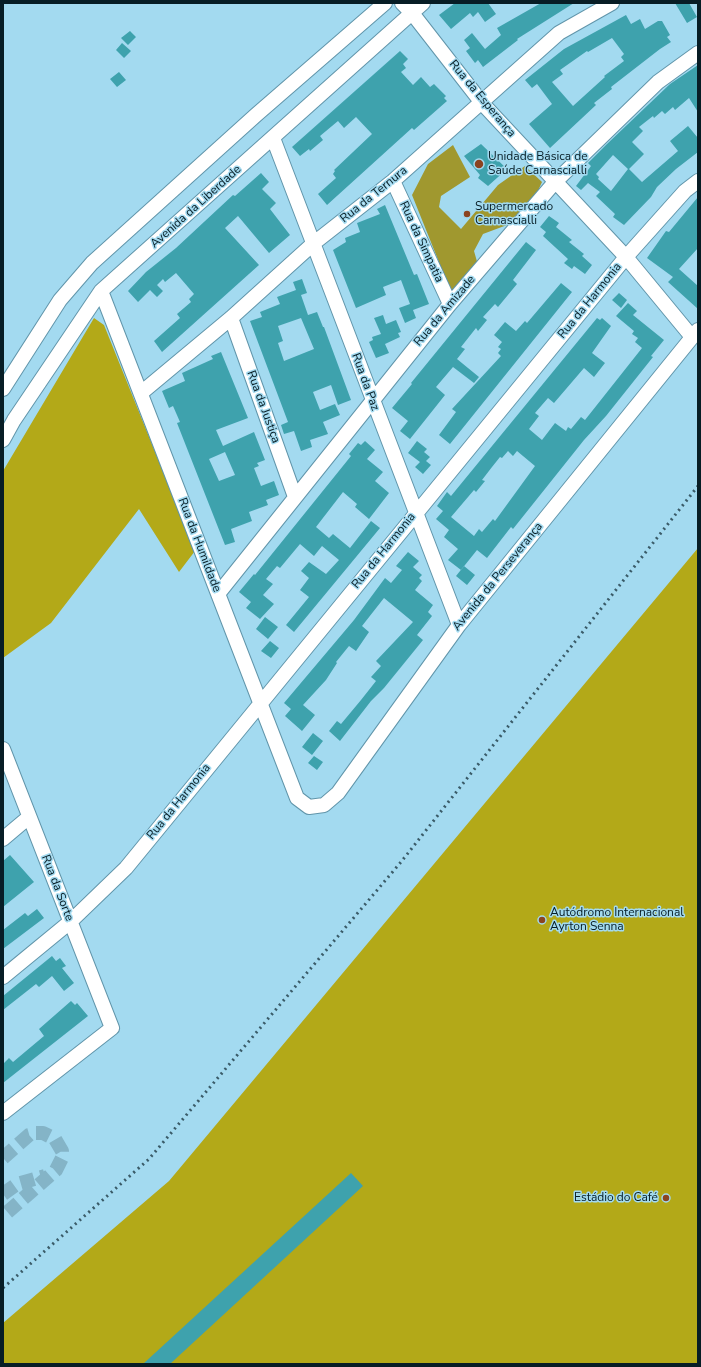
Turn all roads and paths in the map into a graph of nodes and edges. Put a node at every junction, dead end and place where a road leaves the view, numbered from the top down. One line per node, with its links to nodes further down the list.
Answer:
1 (385, 3): 17 (street)
2 (423, 3): 4 (street, Avenida da Liberdade)
3 (612, 3): 6 (street, Rua da Ternura)
4 (407, 8): 6 (street, Rua da Esperança); 7 (street, Avenida da Liberdade)
5 (698, 53): 10 (street, Rua da Amizade)
6 (482, 103): 8 (street, Rua da Ternura); 10 (street, Rua da Esperança)
7 (273, 138): 11 (street, Rua da Paz); 13 (street, Avenida da Liberdade)
8 (393, 181): 11 (street, Rua da Ternura); 14 (street, Rua da Simpatia)
9 (698, 181): 12 (street, Rua da Harmonia)
10 (555, 182): 12 (street, Rua da Esperança); 14 (street, Rua da Amizade)
11 (314, 243): 15 (street, Rua da Ternura); 19 (street, Rua da Paz)
12 (626, 257): 16 (street, Rua da Esperança); 22 (street, Rua da Harmonia)
13 (101, 291): 18 (street, Rua da Humildade); 20 (street, Avenida da Liberdade)
14 (450, 304): 19 (street, Rua da Amizade)
15 (231, 318): 18 (street, Rua da Ternura); 21 (street, Rua da Justiça)
16 (695, 333): 24 (street, Avenida da Perseverança)
17 (3, 389)
18 (141, 393): 23 (street, Rua da Humildade)
19 (372, 401): 21 (street, Rua da Amizade); 22 (street, Rua da Paz)
20 (3, 440)
21 (295, 497): 23 (street, Rua da Amizade)
22 (415, 513): 24 (street, Rua da Paz); 25 (street, Rua da Harmonia)
23 (218, 594): 25 (street, Rua da Humildade)
24 (459, 625): 27 (street, Avenida da Perseverança)
25 (260, 705): 27 (street, Rua da Humildade); 30 (street, Rua da Harmonia)
26 (3, 748): 28 (street, Rua da Sorte)
27 (297, 798)
28 (29, 817): 29 (street); 30 (street, Rua da Sorte)
29 (3, 839)
30 (70, 922): 31 (street, Rua da Harmonia); 32 (street, Rua da Sorte)
31 (3, 977)
32 (3, 1113)

